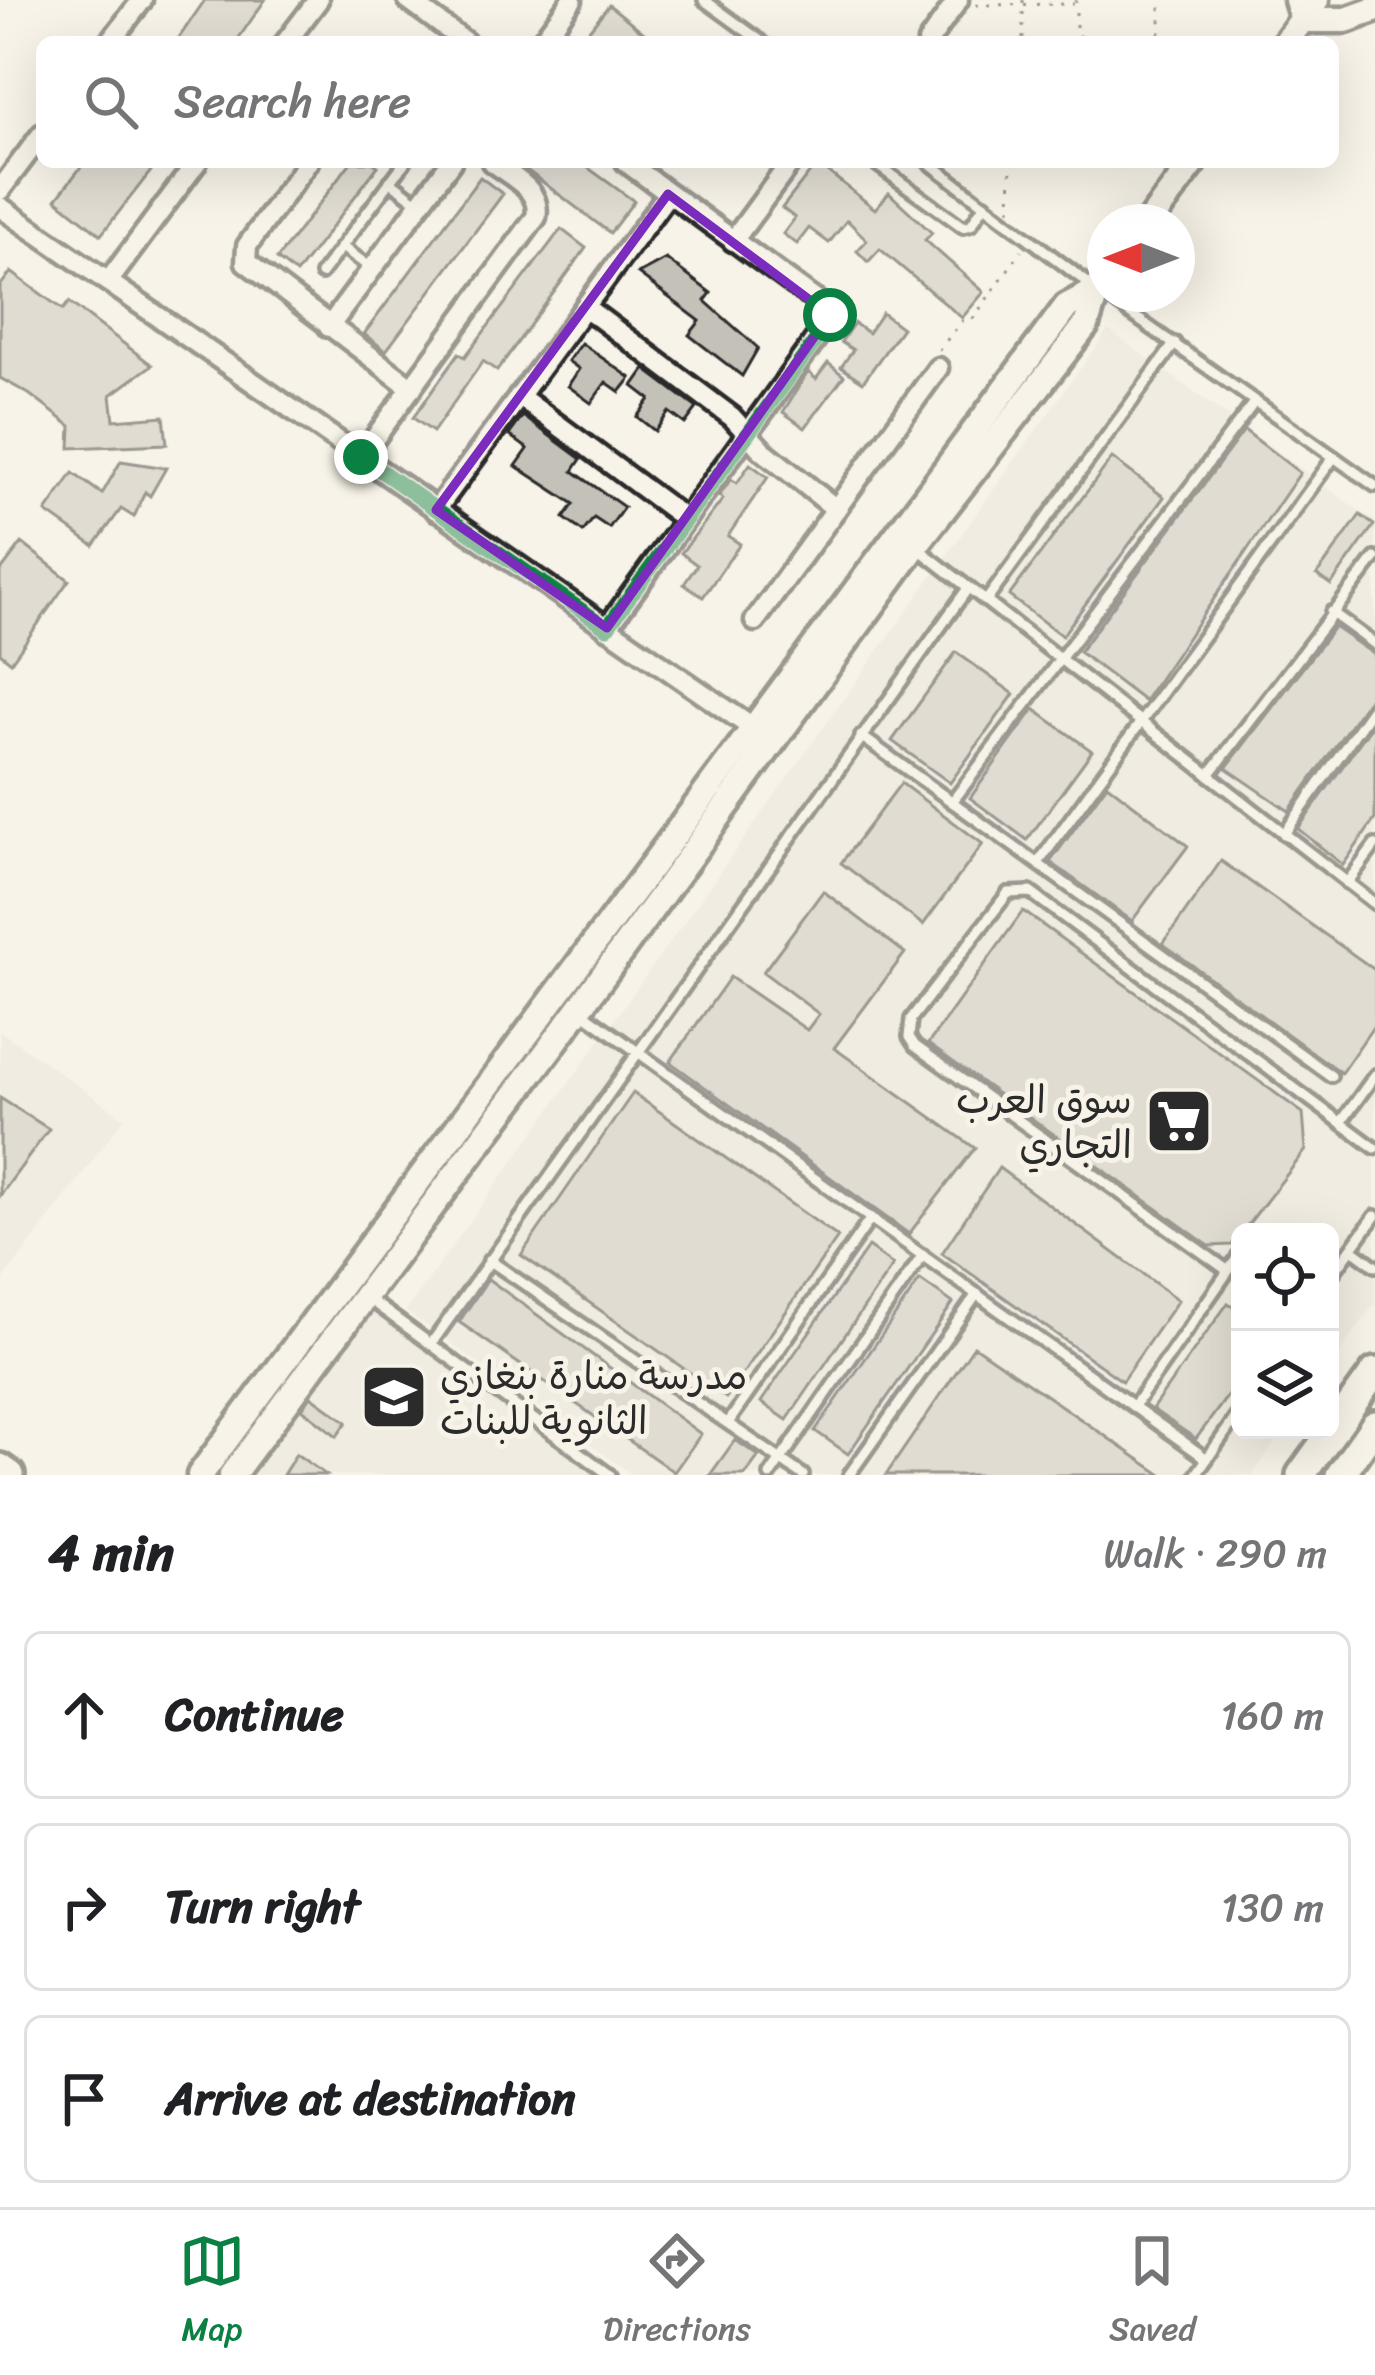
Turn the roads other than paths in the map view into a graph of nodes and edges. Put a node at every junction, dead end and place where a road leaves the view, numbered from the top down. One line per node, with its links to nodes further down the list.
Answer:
1 (142, 0): 10 (street)
2 (317, 0): 11 (street)
3 (408, 0): 12 (street)
4 (572, 0): 13 (street)
5 (704, 0): 14 (lane)
6 (1362, 0): 9 (main road)
7 (956, 3): 15 (street)
8 (1305, 6): 9 (main road); 16 (main road)
9 (1375, 10)
10 (115, 36)
11 (290, 36)
12 (458, 36)
13 (545, 36)
14 (754, 36)
15 (932, 36)
16 (1289, 36)
17 (36, 142): 29 (street)
18 (193, 168): 40 (street)
19 (304, 168): 45 (street)
20 (400, 168): 28 (lane)
21 (447, 168): 31 (street)
22 (500, 168): 48 (street)
23 (634, 168): 30 (street)
24 (787, 168): 35 (street)
25 (881, 168): 32 (lane)
26 (936, 168): 32 (lane)
27 (1190, 168): 33 (main road)
28 (390, 181): 31 (lane); 36 (lane)
29 (0, 190)
30 (668, 194): 35 (street); 42 (street)
31 (420, 204): 37 (street)
32 (985, 204): 39 (lane)
33 (1162, 204)
34 (0, 207): 40 (street)
35 (734, 242): 51 (street)
36 (342, 247): 37 (lane); 38 (lane)
37 (372, 269): 45 (street)
38 (322, 274)
39 (1087, 276)
40 (108, 282): 52 (street)
41 (1087, 294): 69 (main road)
42 (585, 307): 49 (street); 51 (street)
43 (1091, 312): 58 (main road)
44 (1135, 312): 46 (lane)
45 (329, 327): 48 (street)
46 (1175, 344): 50 (lane); 61 (lane)
47 (938, 368): 55 (street)
48 (412, 388): 52 (street)
49 (519, 396): 56 (street); 57 (street)
50 (1255, 401): 53 (lane); 66 (lane)
51 (746, 433): 55 (street); 57 (street)
52 (361, 457): 56 (street)
53 (1334, 457): 54 (lane); 68 (lane)
54 (1375, 486)
55 (836, 508): 63 (street)
56 (436, 509): 64 (street)
57 (685, 519): 64 (street)
58 (915, 546): 60 (lane); 78 (main road)
59 (1375, 558): 62 (lane)
60 (968, 587): 61 (lane); 70 (lane)
61 (986, 601): 66 (lane)
62 (1331, 612): 65 (lane); 71 (lane)
63 (754, 621)
64 (607, 628): 69 (street)
65 (1375, 644)
66 (1062, 661): 68 (lane); 72 (lane)
67 (1375, 704): 73 (lane)
68 (1143, 724): 71 (lane); 75 (lane)
69 (754, 729): 105 (main road)
70 (861, 736): 72 (lane); 79 (lane)
71 (1209, 775): 73 (lane)
72 (952, 802): 75 (lane)
73 (1284, 834): 76 (lane)
74 (1375, 845): 76 (lane)
75 (1038, 863): 81 (lane)
76 (1347, 883): 77 (lane)
77 (1375, 904)
78 (579, 1009): 79 (lane); 94 (main road)
79 (637, 1050): 85 (lane); 88 (lane)
80 (1375, 1075): 82 (lane)
81 (1331, 1076)
82 (1342, 1121): 83 (lane); 92 (lane)
83 (1375, 1148)
84 (1375, 1216): 86 (lane)
85 (871, 1218): 87 (lane); 98 (lane)
86 (1352, 1249): 90 (lane); 91 (lane)
87 (923, 1256): 93 (lane); 101 (lane)
88 (490, 1260): 95 (lane); 98 (lane)
89 (1231, 1265): 92 (lane)
90 (1339, 1266)
91 (1375, 1266)
92 (1227, 1270): 97 (lane)
93 (977, 1294): 97 (lane); 110 (lane)
94 (364, 1296): 95 (lane); 106 (main road)
95 (431, 1344): 107 (lane)
96 (1375, 1372): 112 (main road)
97 (1134, 1406): 102 (lane)
98 (728, 1423): 101 (lane)
99 (1231, 1424): 102 (lane)
100 (1375, 1425): 113 (main road)
101 (781, 1459): 108 (lane); 109 (lane)
102 (1208, 1459): 111 (lane)
103 (0, 1468): 104 (main road)
104 (10, 1475)
105 (200, 1475)
106 (232, 1475)
107 (610, 1475)
108 (770, 1475)
109 (803, 1475)
110 (850, 1475)
111 (1196, 1475)
112 (1301, 1475)
113 (1340, 1475)

